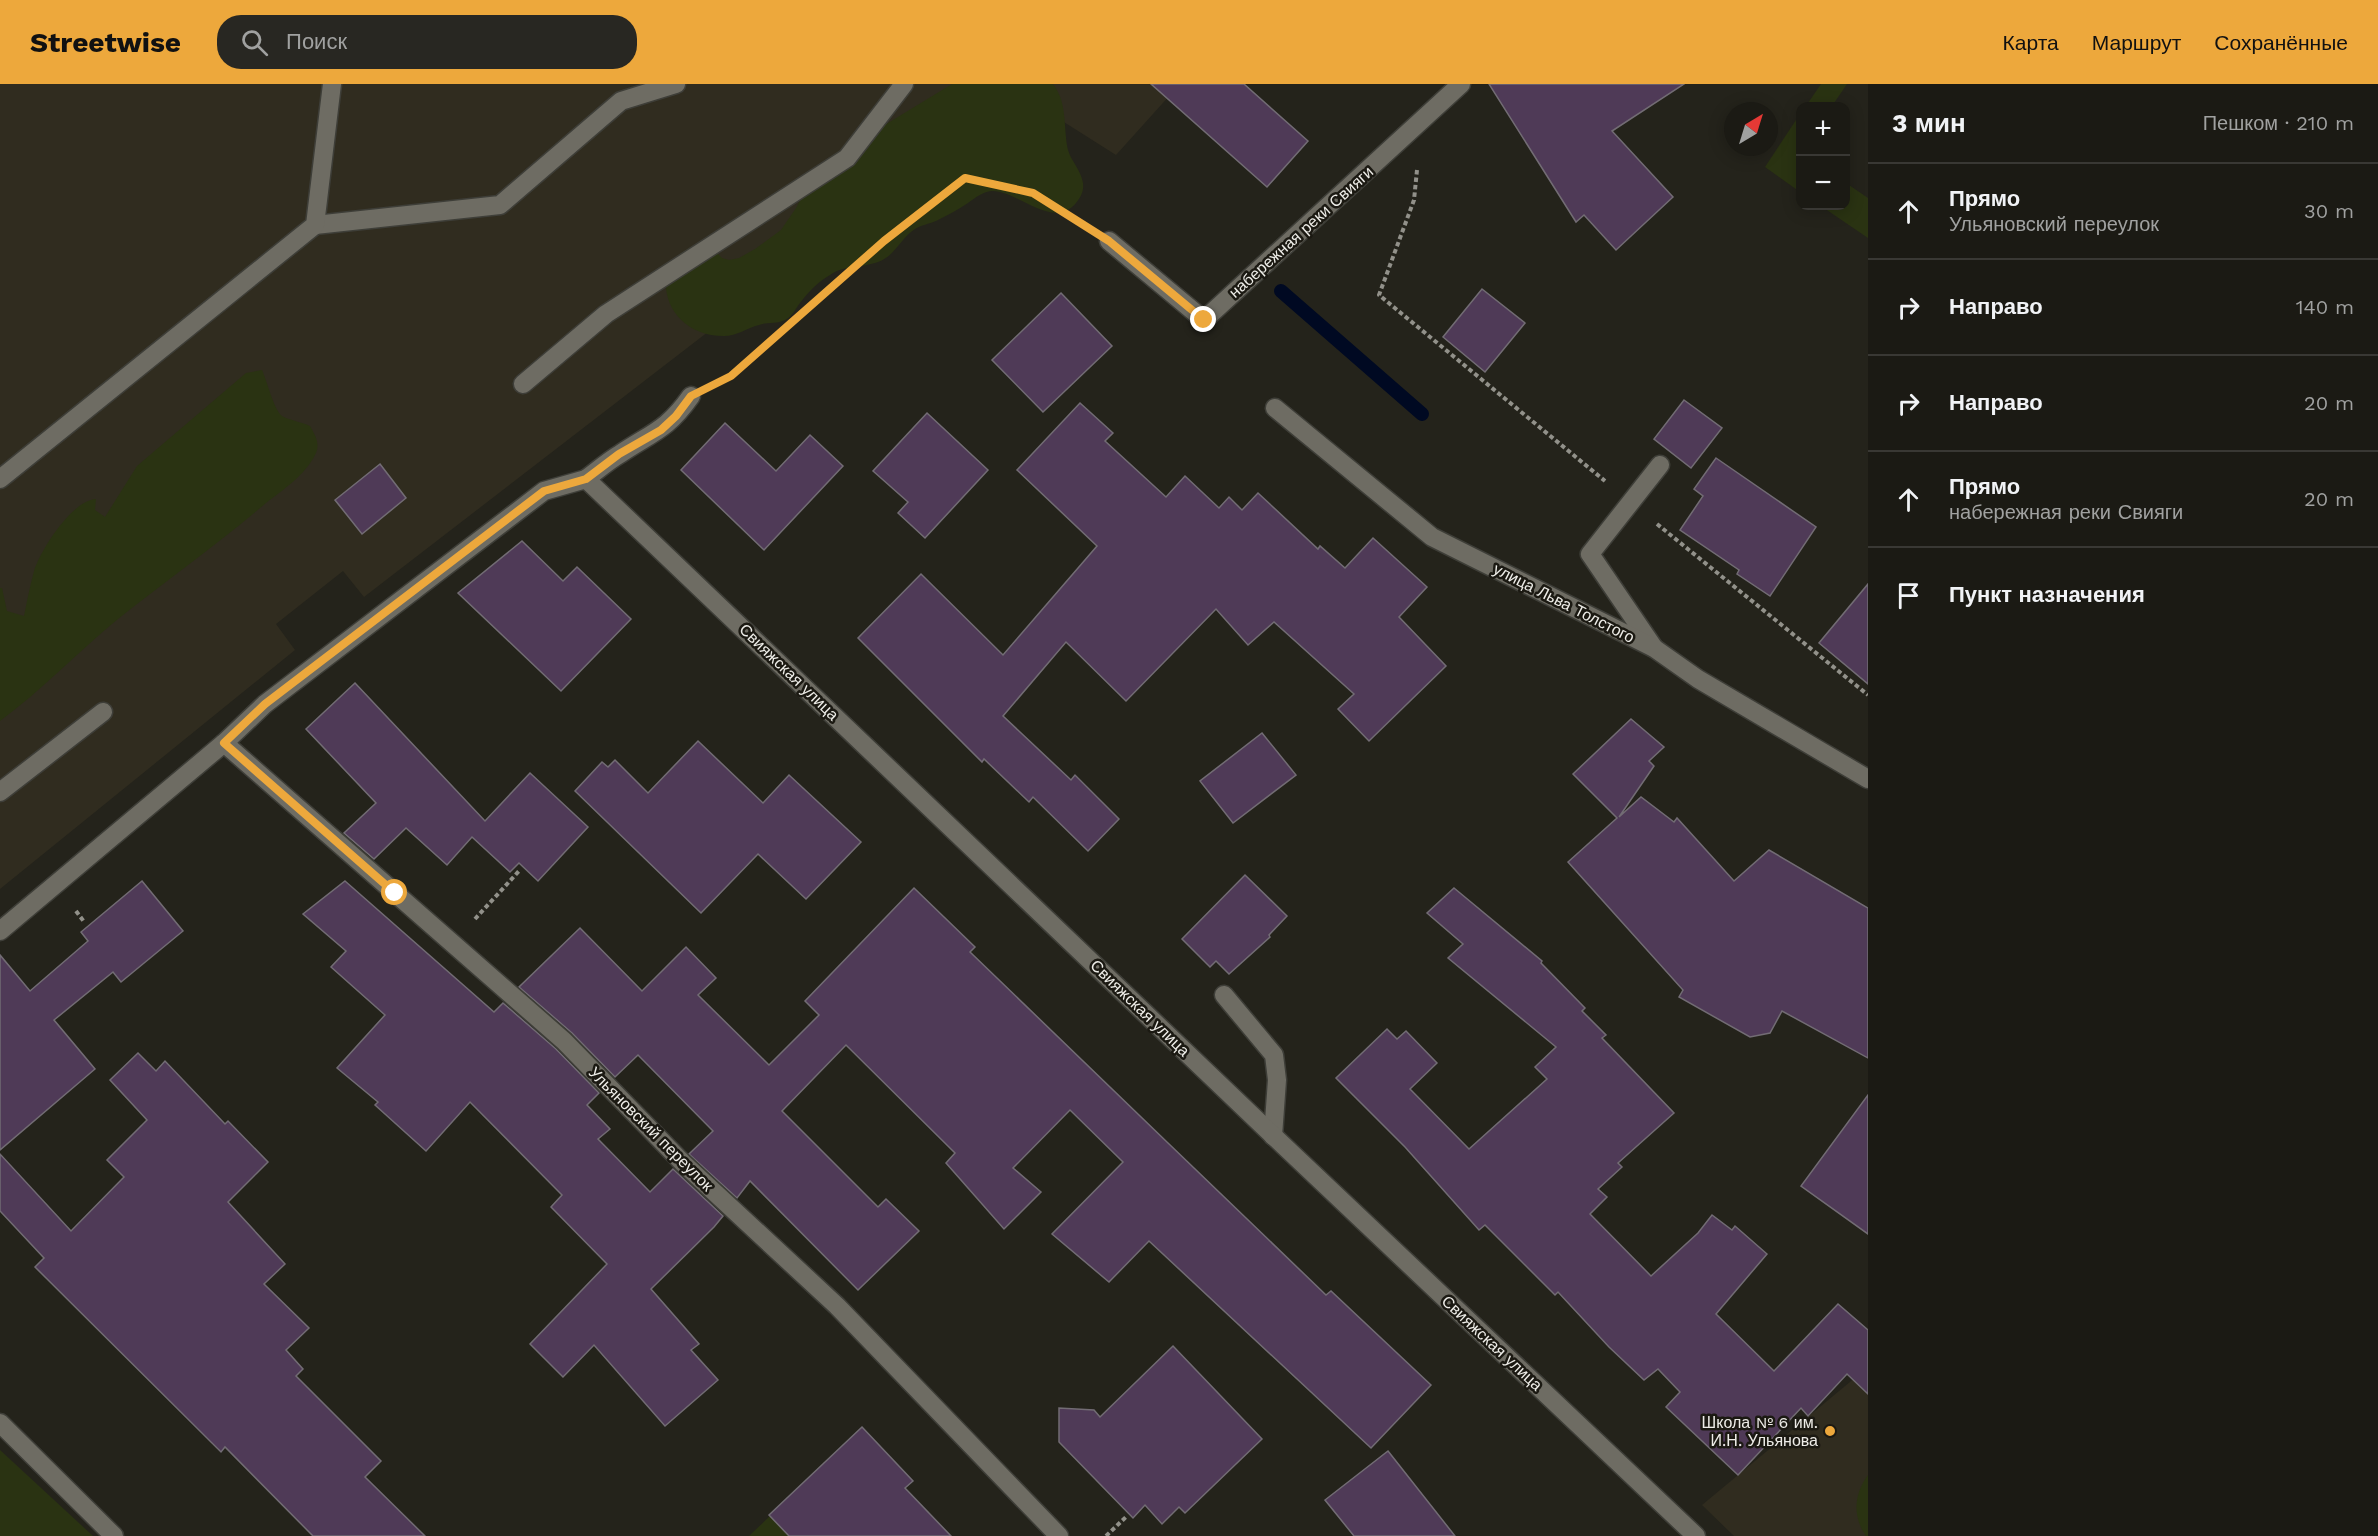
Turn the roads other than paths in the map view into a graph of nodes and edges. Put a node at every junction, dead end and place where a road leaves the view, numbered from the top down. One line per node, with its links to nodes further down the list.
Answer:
1 (332, 84): 5 (street)
2 (676, 84): 5 (street)
3 (904, 84): 7 (street)
4 (1461, 84): 6 (street, набережная реки Свияги)
5 (315, 225): 11 (street)
6 (1109, 241)
7 (523, 384)
8 (691, 396): 12 (street)
9 (1275, 408): 13 (street, улица Льва Толстого)
10 (1660, 465): 13 (street)
11 (0, 479)
12 (586, 479): 15 (street); 20 (street, Свияжская улица)
13 (1654, 648): 16 (street, улица Льва Толстого)
14 (103, 712): 17 (street)
15 (224, 743): 18 (street); 23 (street, Ульяновский переулок)
16 (1868, 779)
17 (0, 792)
18 (0, 932)
19 (1224, 995): 20 (street)
20 (1273, 1136): 24 (street, Свияжская улица)
21 (0, 1423): 22 (street)
22 (114, 1536)
23 (1059, 1536)
24 (1696, 1536)

